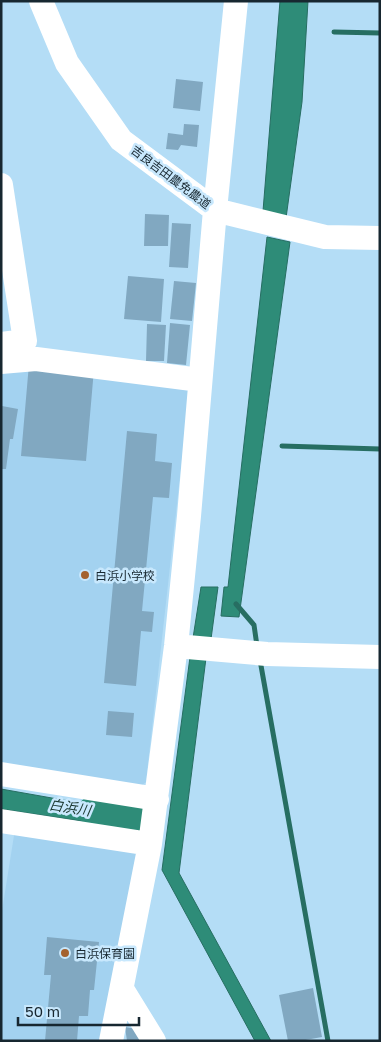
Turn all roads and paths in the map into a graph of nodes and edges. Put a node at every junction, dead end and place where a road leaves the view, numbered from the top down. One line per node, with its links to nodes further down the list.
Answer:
1 (41, 1): 4 (street, 吉良吉田農免農道)
2 (236, 1): 4 (street)
3 (1, 184): 6 (street)
4 (215, 210): 5 (street, 吉良吉田農免農道); 8 (street)
5 (380, 238)
6 (1, 344)
7 (1, 362): 8 (street)
8 (200, 380): 9 (street)
9 (183, 647): 10 (street); 12 (street)
10 (380, 657)
11 (1, 774): 12 (street)
12 (157, 799): 14 (street)
13 (1, 821): 14 (street)
14 (150, 844): 15 (street)
15 (122, 989): 16 (street); 17 (street)
16 (111, 1041)
17 (154, 1041)

